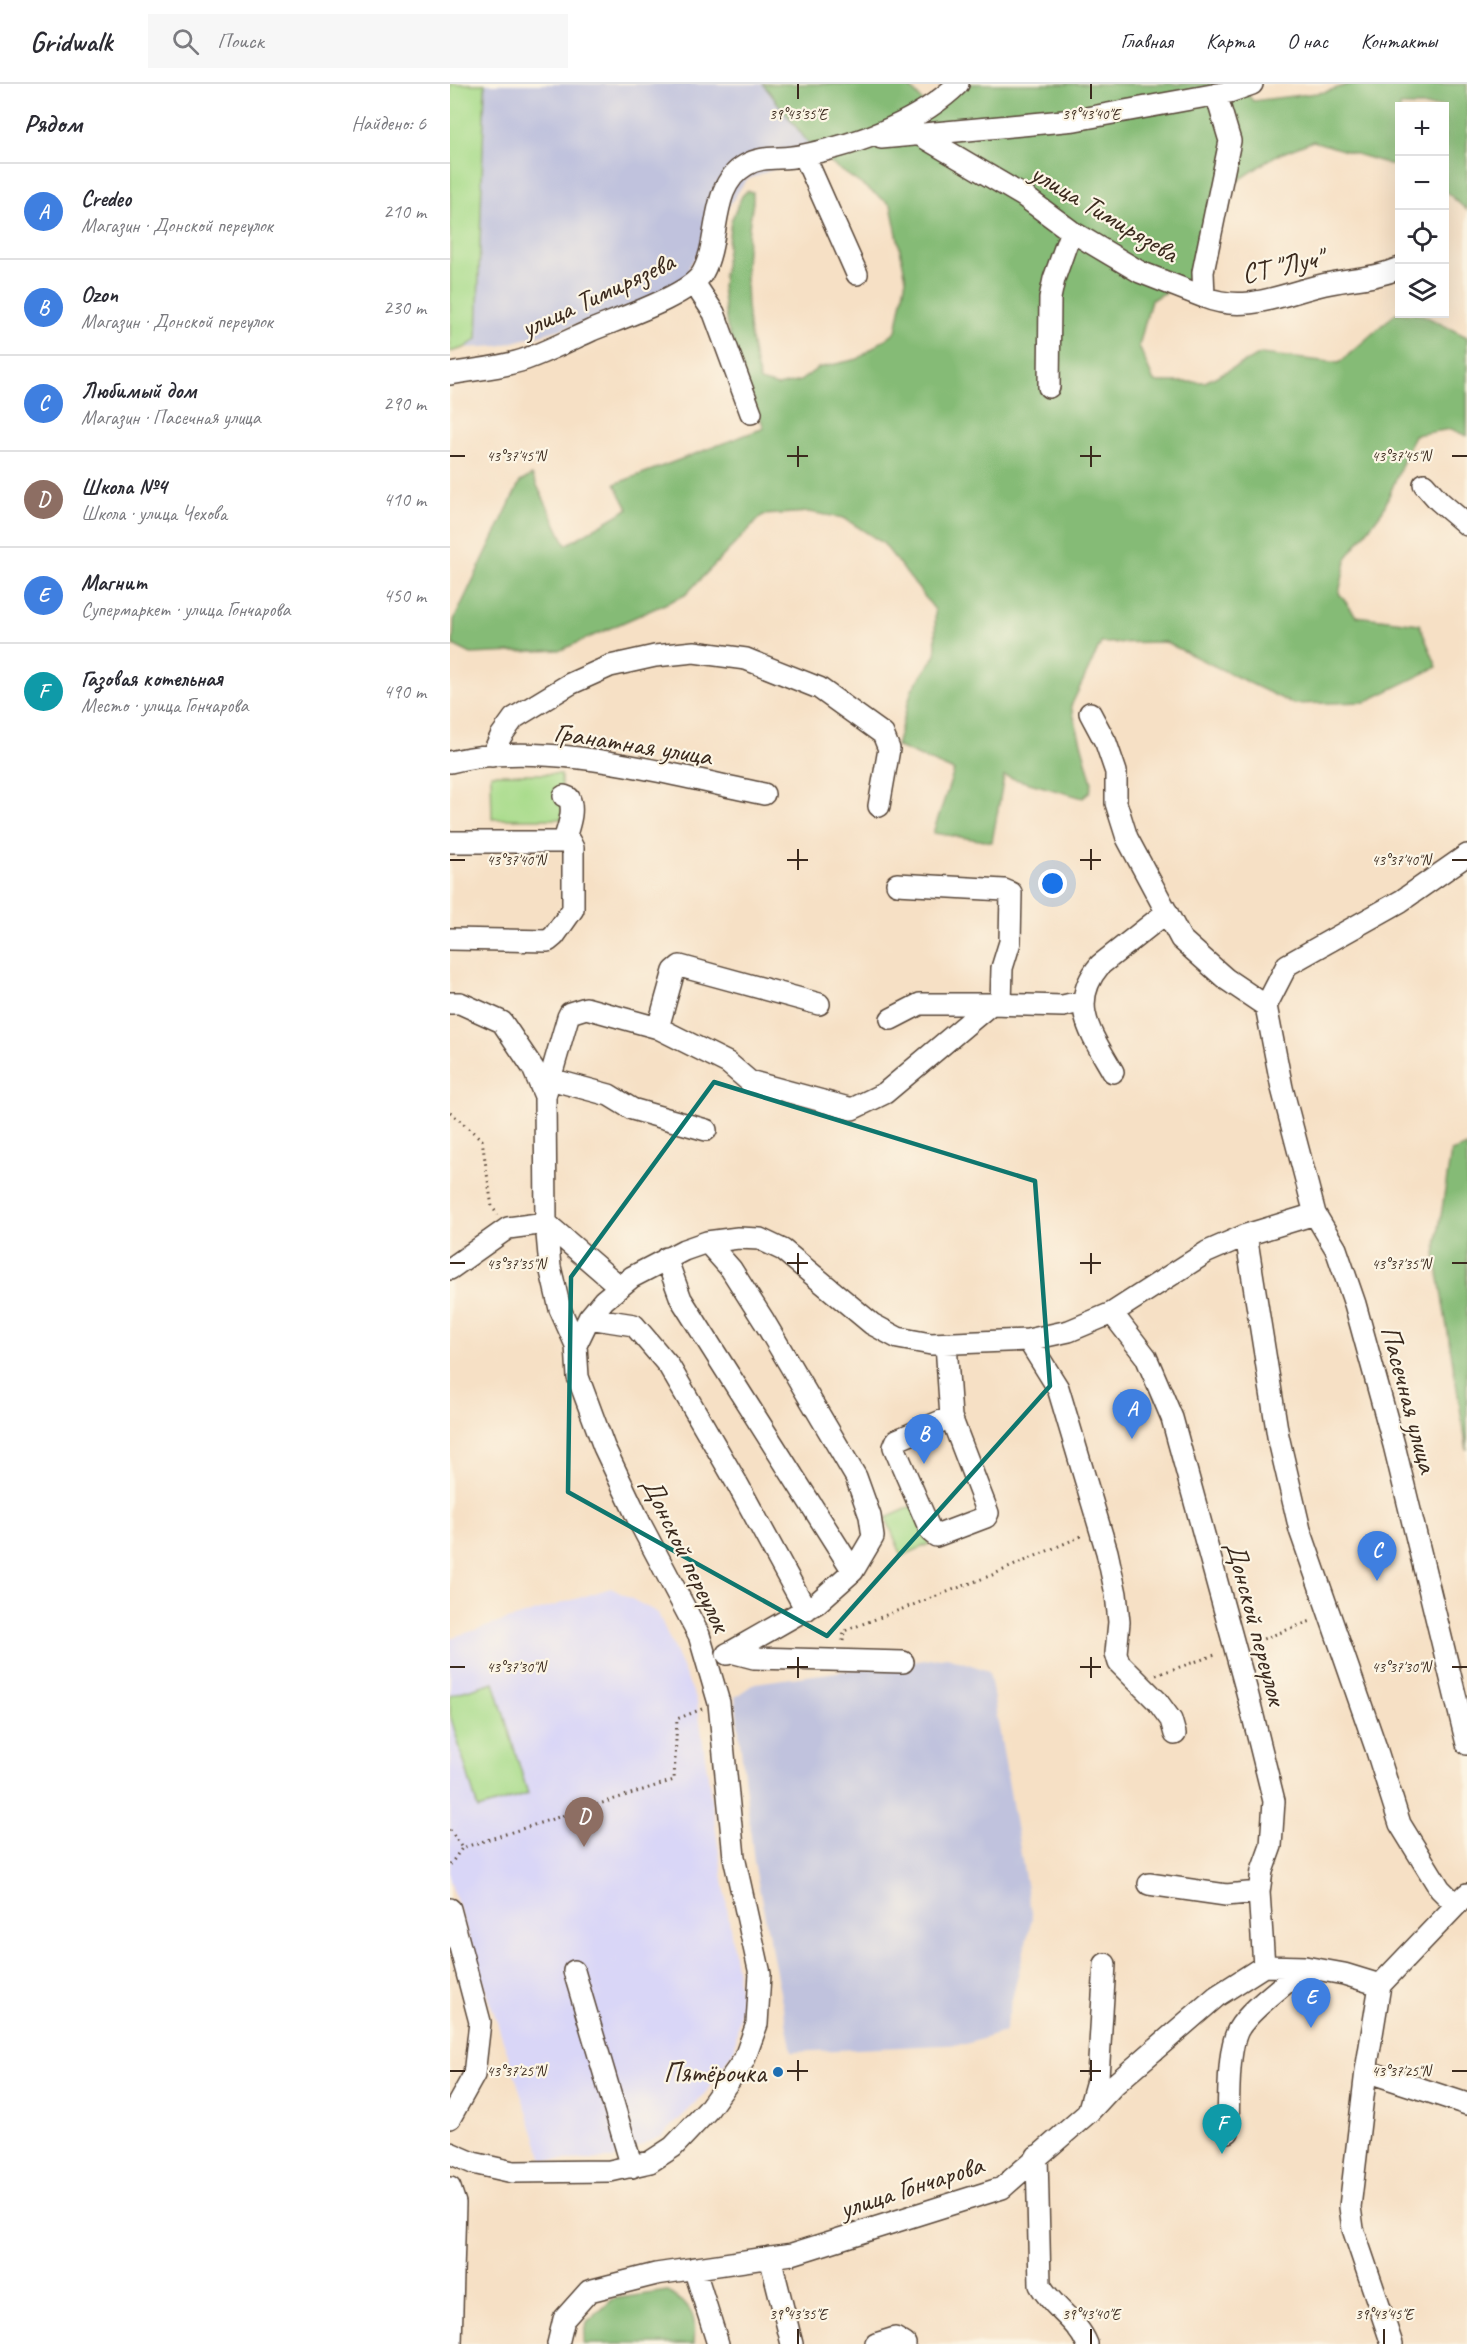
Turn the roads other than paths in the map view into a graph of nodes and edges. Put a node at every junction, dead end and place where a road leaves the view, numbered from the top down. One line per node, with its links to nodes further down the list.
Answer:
1 (958, 84): 5 (street, улица Тимирязева)
2 (1252, 84): 3 (street)
3 (1216, 94): 4 (street); 11 (street, СТ "Луч")
4 (918, 134): 5 (street); 7 (street, улица Тимирязева)
5 (863, 140): 6 (street, улица Тимирязева)
6 (804, 155): 9 (street); 10 (street, улица Тимирязева)
7 (1071, 231): 11 (street, улица Тимирязева); 13 (street)
8 (1395, 270): 11 (street, СТ "Луч")
9 (857, 274)
10 (694, 283): 12 (street, улица Тимирязева); 14 (street)
11 (1204, 297)
12 (450, 374)
13 (1049, 387)
14 (751, 413)
15 (1424, 484): 16 (street)
16 (1467, 525)
17 (1090, 713): 27 (street)
18 (492, 756): 19 (street, Гранатная улица); 20 (street, Гранатная улица); 22 (street, Гранатная улица)
19 (450, 762)
20 (764, 794)
21 (564, 796): 23 (street)
22 (879, 806)
23 (564, 841): 24 (street); 28 (street)
24 (450, 842)
25 (1467, 855): 33 (street)
26 (897, 884): 32 (street)
27 (1167, 912): 29 (street); 33 (street)
28 (450, 939)
29 (1084, 1001): 32 (street); 36 (street)
30 (450, 1003): 37 (street)
31 (819, 1004): 35 (street)
32 (996, 1004): 34 (street); 35 (street)
33 (1266, 1006): 39 (street, Пасечная улица)
34 (891, 1019)
35 (658, 1028): 37 (street)
36 (1113, 1072)
37 (548, 1087): 38 (street); 40 (street)
38 (706, 1130)
39 (1316, 1214): 41 (street, Донской переулок); 58 (street, Пасечная улица)
40 (546, 1223): 44 (street); 45 (street); 50 (street)
41 (1246, 1235): 46 (street, Донской переулок); 61 (street)
42 (707, 1242): 43 (street, Донской переулок); 49 (street, Донской переулок); 52 (street)
43 (666, 1258): 45 (street, Донской переулок); 52 (street)
44 (450, 1269)
45 (620, 1287): 47 (street, Донской переулок)
46 (1112, 1312): 48 (street, Донской переулок); 60 (street, Донской переулок)
47 (589, 1318): 50 (street, Донской переулок); 53 (street)
48 (1028, 1340): 49 (street, Донской переулок); 57 (street)
49 (946, 1344): 51 (street)
50 (576, 1345): 56 (street, Донской переулок)
51 (951, 1417): 51 (street)
52 (853, 1571): 53 (street)
53 (806, 1610): 54 (street)
54 (731, 1652): 55 (street); 56 (street)
55 (903, 1662)
56 (707, 1663): 76 (street, Донской переулок)
57 (1175, 1734)
58 (1467, 1744)
59 (1149, 1884): 60 (street)
60 (1259, 1892): 65 (street, Донской переулок)
61 (1461, 1899): 68 (street)
62 (450, 1909): 63 (street)
63 (457, 1963): 72 (street)
64 (1105, 1965): 71 (street)
65 (1264, 1966): 66 (street); 71 (street, улица Гончарова)
66 (1305, 1967): 68 (street); 73 (street)
67 (574, 1971): 76 (street)
68 (1380, 1985): 69 (street)
69 (1366, 2071): 70 (street); 87 (street)
70 (1467, 2104)
71 (1089, 2112): 75 (street, улица Гончарова)
72 (450, 2118)
73 (1228, 2132)
74 (450, 2153): 76 (street, Донской переулок)
75 (1037, 2156): 78 (street, улица Гончарова); 86 (street)
76 (632, 2167)
77 (450, 2188): 80 (street)
78 (770, 2257): 79 (street, улица Гончарова); 83 (street)
79 (694, 2268): 81 (street, улица Гончарова); 82 (street)
80 (451, 2344)
81 (558, 2344)
82 (718, 2344)
83 (792, 2344)
84 (876, 2344): 85 (street)
85 (905, 2344)
86 (1087, 2344)
87 (1392, 2344)

